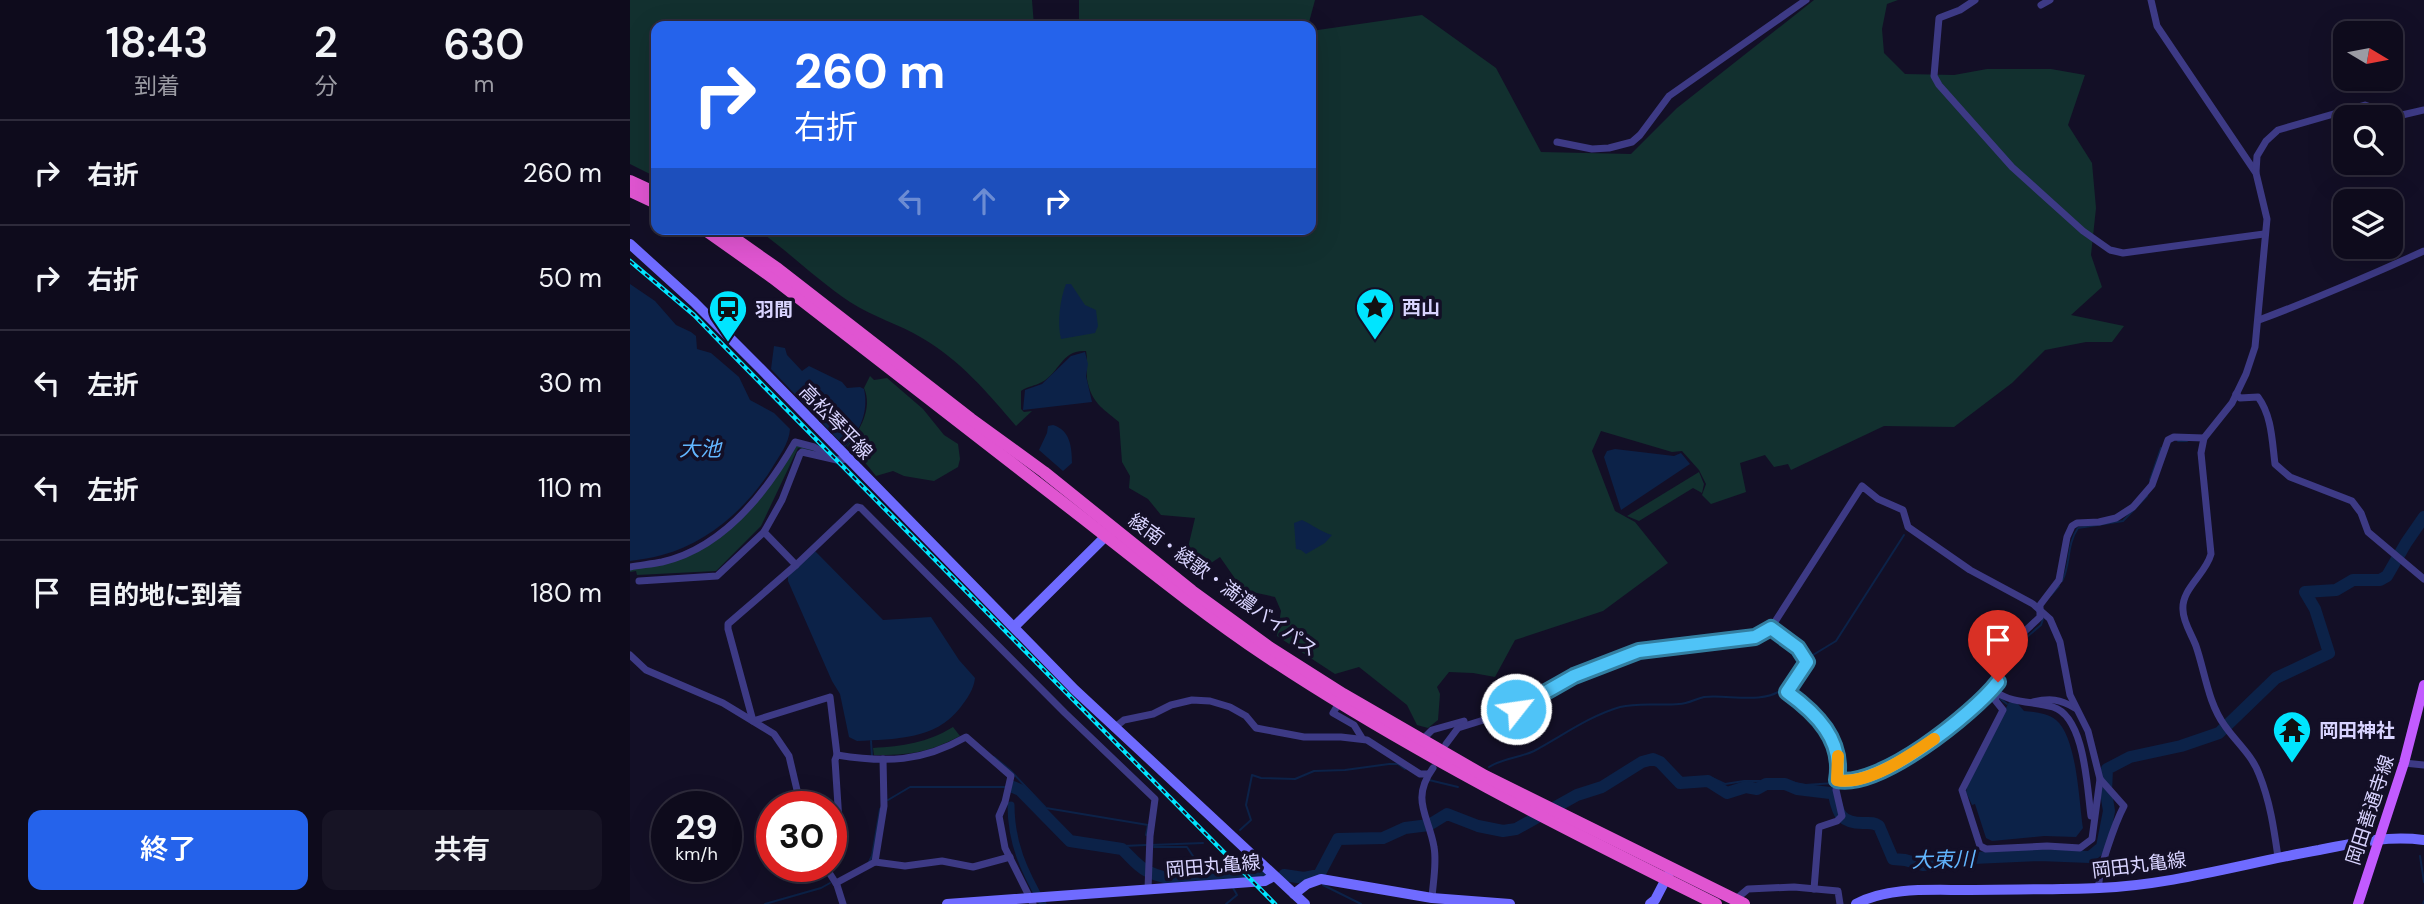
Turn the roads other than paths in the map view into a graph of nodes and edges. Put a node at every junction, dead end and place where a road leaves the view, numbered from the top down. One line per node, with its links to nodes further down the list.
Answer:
1 (1806, 0): 7 (street)
2 (1975, 0): 13 (street)
3 (2049, 0): 5 (street)
4 (2151, 0): 8 (street)
5 (2041, 5)
6 (2424, 110): 8 (street)
7 (1557, 142)
8 (2256, 173): 13 (street)
9 (630, 181): 10 (highway)
10 (651, 190)
11 (630, 191): 12 (highway)
12 (651, 201)
13 (2264, 234): 18 (street)
14 (712, 235): 23 (highway, 綾南・綾歌・満濃バイパス)
15 (730, 235): 23 (highway, 綾南・綾歌・満濃バイパス)
16 (630, 244): 21 (main road, 高松琴平線)
17 (2424, 251): 18 (street)
18 (2259, 320): 19 (street)
19 (2236, 394): 20 (street); 26 (street)
20 (2203, 440): 28 (street); 57 (street)
21 (842, 460): 22 (street); 25 (street); 29 (main road, 高松琴平線)
22 (764, 532): 24 (street); 27 (street)
23 (1110, 532): 29 (main road); 34 (highway, 綾南・綾歌・満濃バイパス); 41 (highway, 綾南・綾歌・満濃バイパス)
24 (796, 565): 37 (street); 64 (street)
25 (630, 567)
26 (2424, 579)
27 (639, 580)
28 (2043, 611): 30 (street); 33 (street); 36 (street)
29 (1014, 627): 39 (main road, 高松琴平線)
30 (1771, 628): 38 (street); 48 (street)
31 (630, 655): 37 (street)
32 (2423, 688): 45 (main road, 岡田善通寺線)
33 (1995, 693): 35 (street); 48 (street); 52 (street)
34 (1339, 703): 40 (street); 51 (highway, 綾南・綾歌・満濃バイパス)
35 (2031, 703): 36 (street); 52 (street)
36 (2076, 708): 47 (street)
37 (753, 721): 43 (street); 49 (street)
38 (1474, 723): 41 (street); 42 (street)
39 (1114, 728): 40 (street); 61 (main road, 高松琴平線)
40 (1362, 738): 67 (street)
41 (1421, 741): 51 (highway, 綾南・綾歌・満濃バイパス)
42 (1446, 744)
43 (837, 755): 44 (street); 50 (street)
44 (883, 760): 56 (street); 58 (street)
45 (2404, 763): 46 (street); 53 (main road, 岡田善通寺線)
46 (2424, 765)
47 (2101, 780): 52 (street); 63 (street)
48 (1837, 783): 65 (street)
49 (798, 791)
50 (837, 791)
51 (1537, 807): 59 (highway, 綾南・綾歌・満濃バイパス)
52 (2094, 819)
53 (2379, 838): 54 (main road, 岡田丸亀線); 57 (main road, 岡田丸亀線); 78 (main road, 岡田善通寺線)
54 (2424, 839): 55 (street)
55 (2424, 848)
56 (1010, 857): 58 (street); 68 (street)
57 (2278, 857): 63 (main road, 岡田丸亀線)
58 (875, 862): 60 (street)
59 (1669, 874): 69 (highway, 綾南・綾歌・満濃バイパス); 74 (main road); 75 (highway, 綾南・綾歌・満濃バイパス)
60 (847, 876)
61 (1274, 876): 64 (main road, 岡田丸亀線); 66 (main road, 岡田丸亀線)
62 (834, 882): 70 (street)
63 (2099, 888): 77 (main road, 岡田丸亀線)
64 (1148, 889): 68 (main road, 岡田丸亀線)
65 (1814, 890): 69 (street); 76 (street)
66 (1294, 894): 67 (main road); 72 (main road)
67 (1432, 898): 73 (main road)
68 (1036, 899): 71 (main road, 岡田丸亀線)
69 (1740, 902)
70 (843, 904)
71 (947, 904)
72 (1305, 904)
73 (1510, 904)
74 (1650, 904)
75 (1716, 904)
76 (1840, 904)
77 (1856, 904)
78 (2358, 904)

